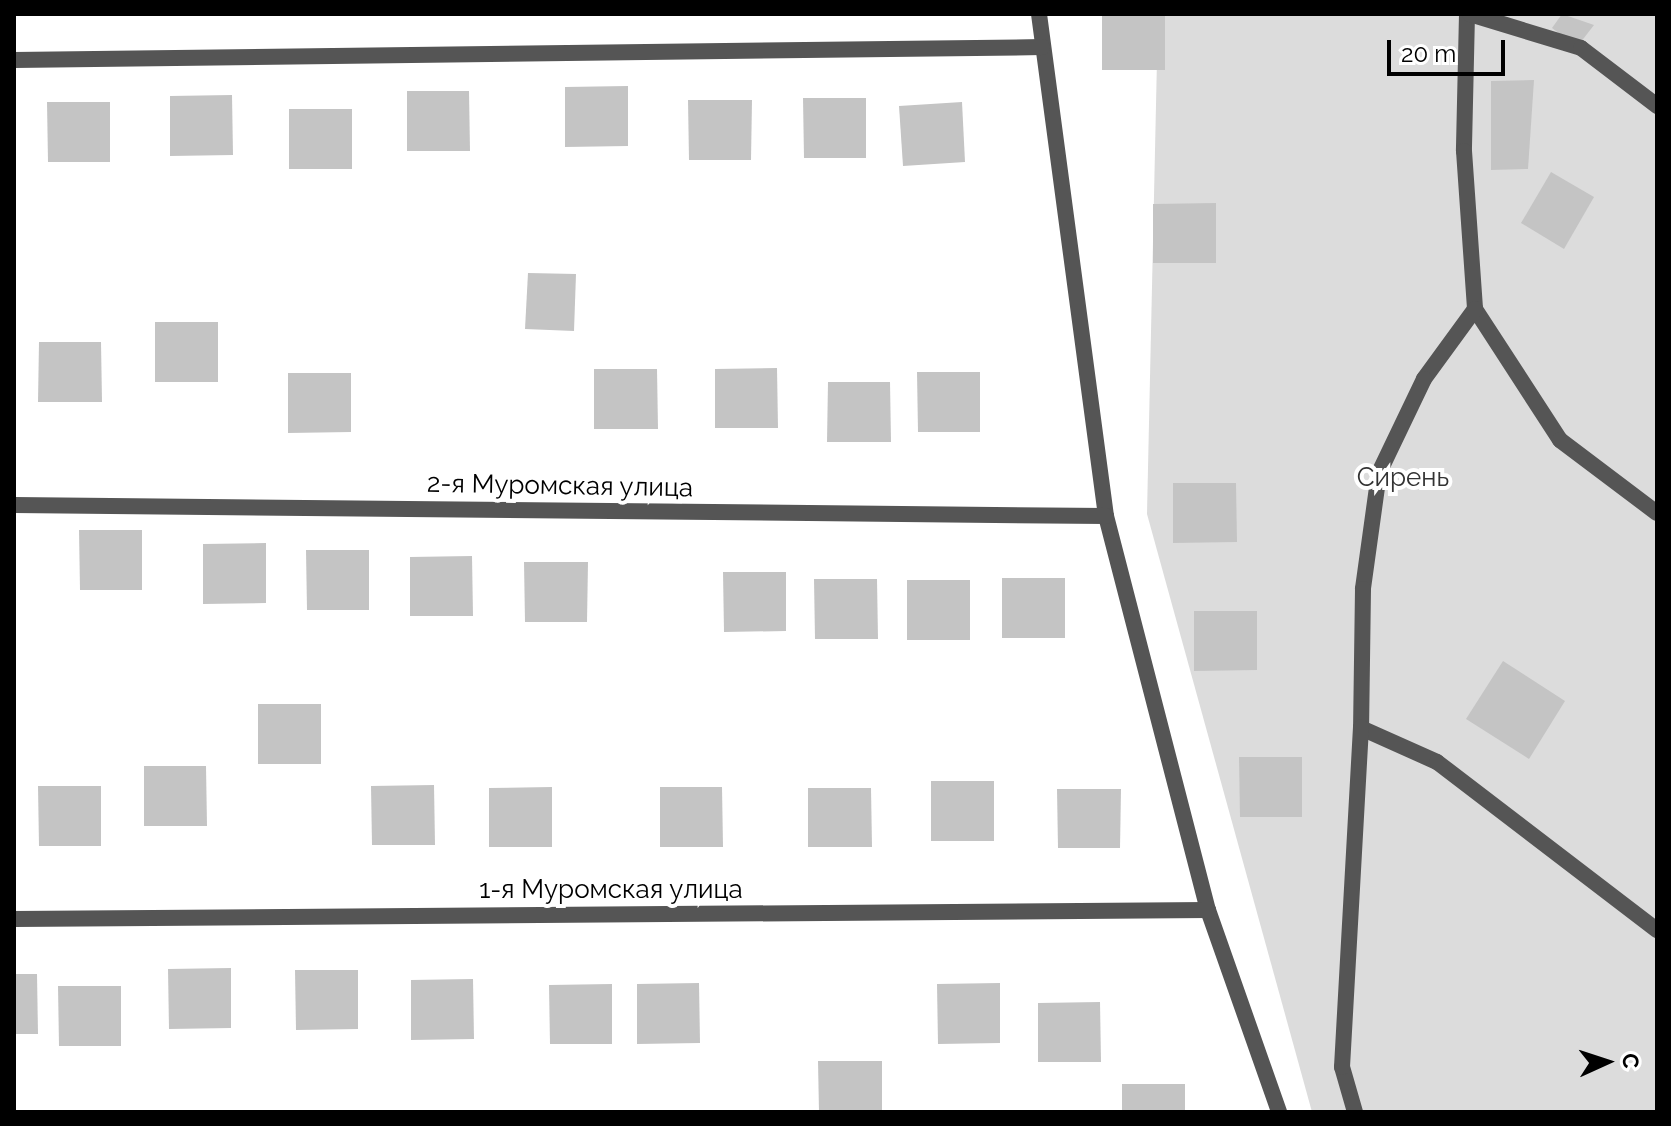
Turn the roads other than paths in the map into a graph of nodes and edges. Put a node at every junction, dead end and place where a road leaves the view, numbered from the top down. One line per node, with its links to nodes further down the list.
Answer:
1 (1039, 14): 3 (street)
2 (1469, 14): 5 (street); 6 (street)
3 (1042, 47): 4 (street); 9 (street)
4 (14, 60)
5 (1657, 106)
6 (1475, 309): 8 (street); 10 (street)
7 (14, 505): 9 (street, 2-я Муромская улица)
8 (1657, 513)
9 (1106, 516): 11 (street)
10 (1361, 728): 13 (street); 15 (street)
11 (1208, 910): 12 (street, 1-я Муромская улица); 14 (street)
12 (14, 919)
13 (1657, 930)
14 (1279, 1112)
15 (1355, 1112)

